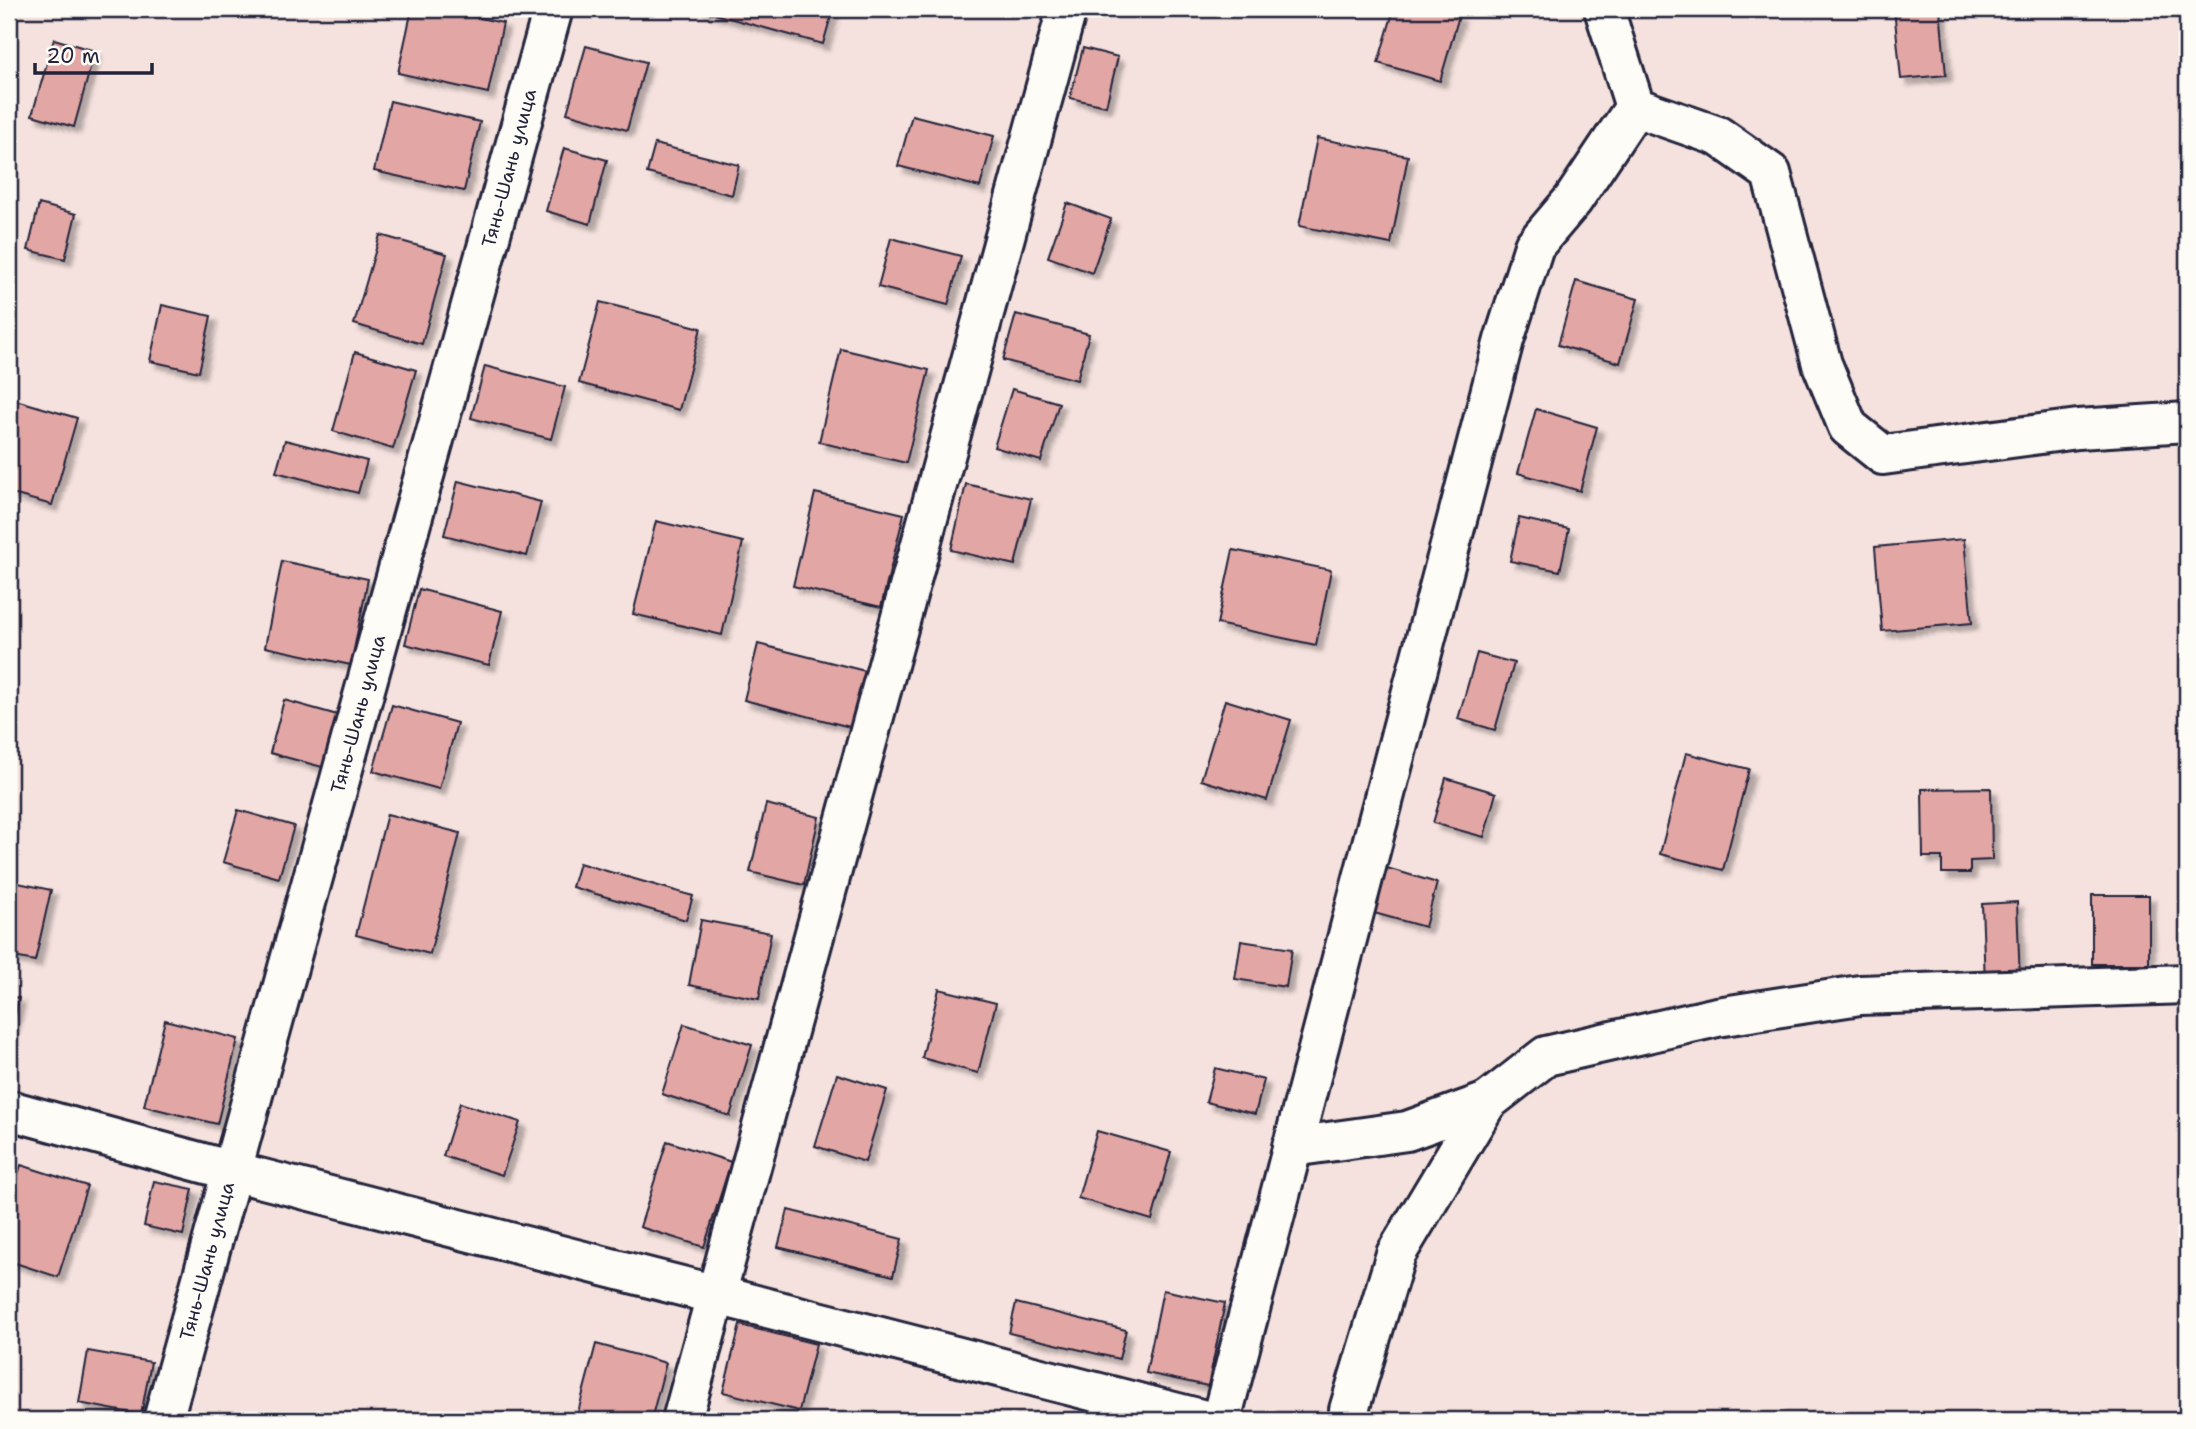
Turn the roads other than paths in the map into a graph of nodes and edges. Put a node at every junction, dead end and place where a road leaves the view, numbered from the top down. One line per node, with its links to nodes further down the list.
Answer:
1 (553, 9): 10 (street, Тянь-Шань улица)
2 (1067, 9): 11 (street)
3 (1604, 9): 4 (street)
4 (1635, 107): 5 (street); 9 (street)
5 (2187, 422)
6 (2187, 984): 7 (street)
7 (1487, 1102): 9 (street); 16 (street)
8 (9, 1110): 10 (street)
9 (1292, 1147): 15 (street)
10 (232, 1171): 11 (street); 12 (street, Тянь-Шань улица)
11 (716, 1294): 13 (street); 14 (street)
12 (163, 1420)
13 (682, 1420)
14 (1205, 1420)
15 (1221, 1420)
16 (1350, 1420)

